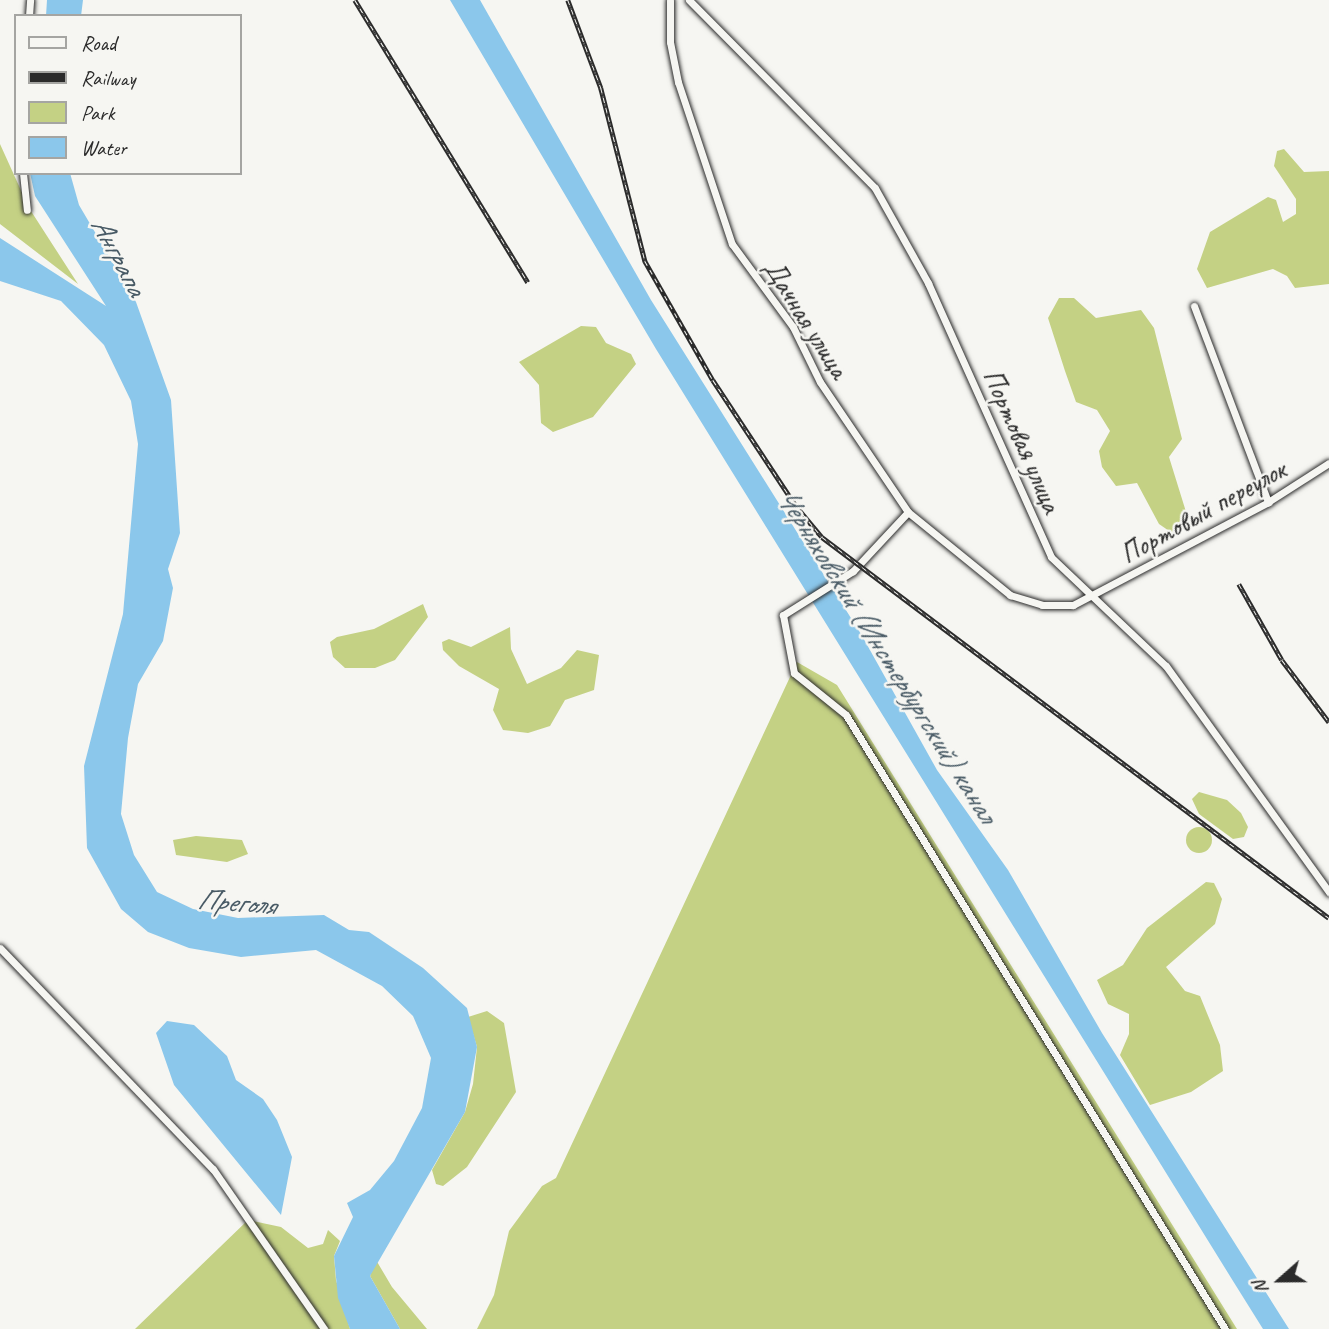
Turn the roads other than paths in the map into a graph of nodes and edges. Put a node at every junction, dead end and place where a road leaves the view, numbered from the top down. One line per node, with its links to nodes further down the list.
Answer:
1 (670, 0): 8 (street, Дачная улица)
2 (689, 0): 9 (street, Портовая улица)
3 (23, 175): 4 (street)
4 (27, 211)
5 (1194, 306): 7 (street)
6 (1329, 463): 7 (street, Портовый переулок)
7 (1268, 502): 9 (street, Портовый переулок)
8 (908, 512): 9 (street, Дачная улица); 13 (street)
9 (1097, 594): 10 (street, Портовая улица)
10 (1329, 892)
11 (0, 948): 12 (street)
12 (324, 1329)
13 (1224, 1329)

